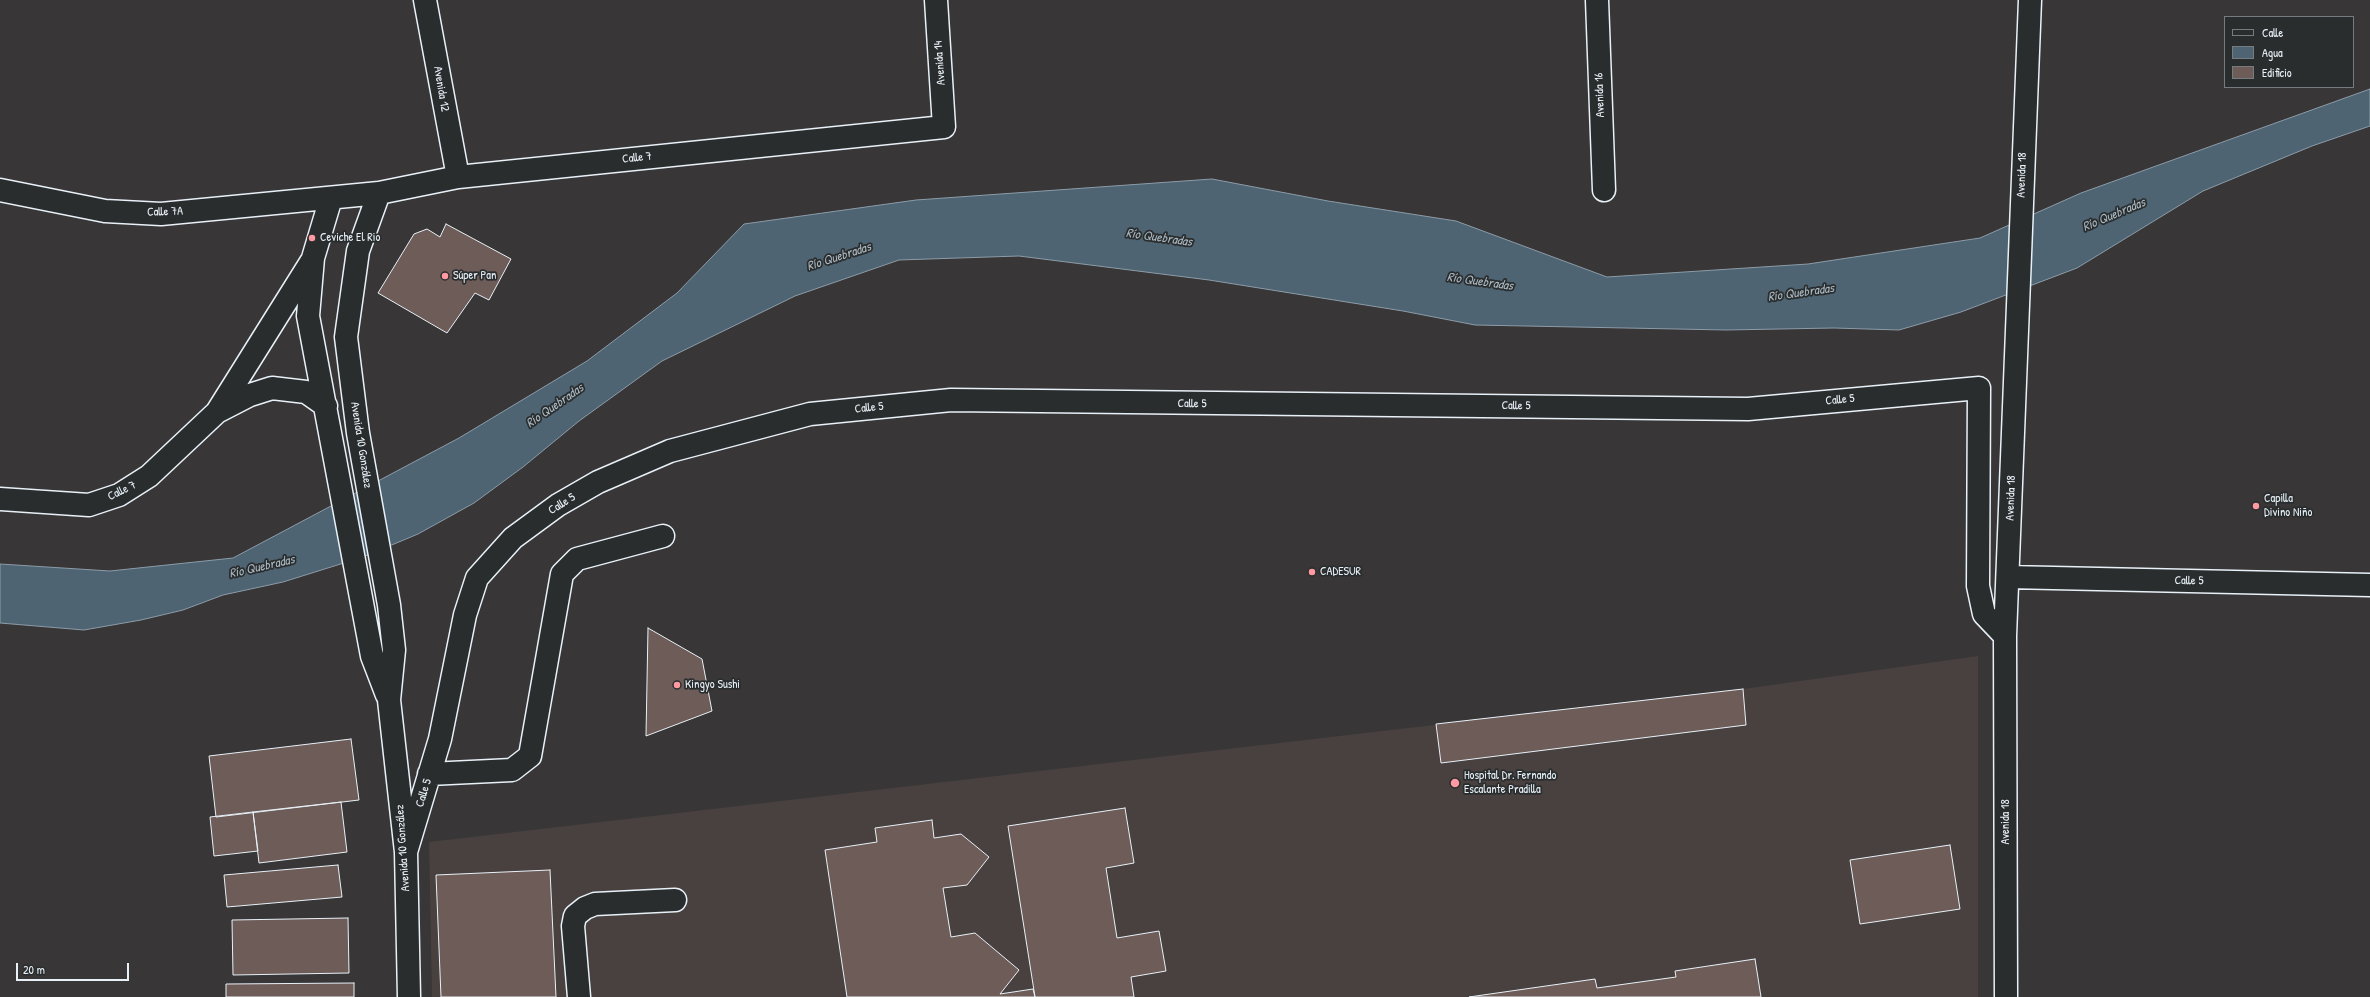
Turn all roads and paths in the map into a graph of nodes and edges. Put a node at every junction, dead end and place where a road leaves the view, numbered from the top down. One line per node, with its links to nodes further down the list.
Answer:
1 (425, 0): 6 (street, Avenida 12)
2 (936, 0): 5 (street, Avenida 14)
3 (1597, 0): 8 (street, Avenida 16)
4 (2030, 0): 16 (street, Avenida 18)
5 (944, 126): 6 (street, Calle 7)
6 (458, 177): 9 (street, Calle 7)
7 (0, 190): 10 (street, Calle 7A)
8 (1604, 190)
9 (379, 193): 10 (street, Calle 7); 19 (street, Avenida 10 González)
10 (331, 198): 11 (street, Avenida 10 González)
11 (313, 258): 12 (street, Avenida 10 González); 13 (street, Calle 7)
12 (326, 406): 13 (street, Calle 7); 19 (street, Avenida 10 González)
13 (217, 412): 14 (street, Calle 7)
14 (0, 498)
15 (662, 536): 20 (street)
16 (2008, 577): 17 (street, Calle 5); 18 (street, Avenida 18)
17 (2370, 586)
18 (2005, 636): 20 (street, Calle 5); 25 (street, Avenida 18)
19 (389, 700): 21 (street, Avenida 10 González)
20 (429, 774): 21 (street, Calle 5)
21 (406, 852): 23 (street, Avenida 10 González)
22 (675, 900): 24 (street)
23 (409, 997)
24 (579, 997)
25 (2006, 997)

